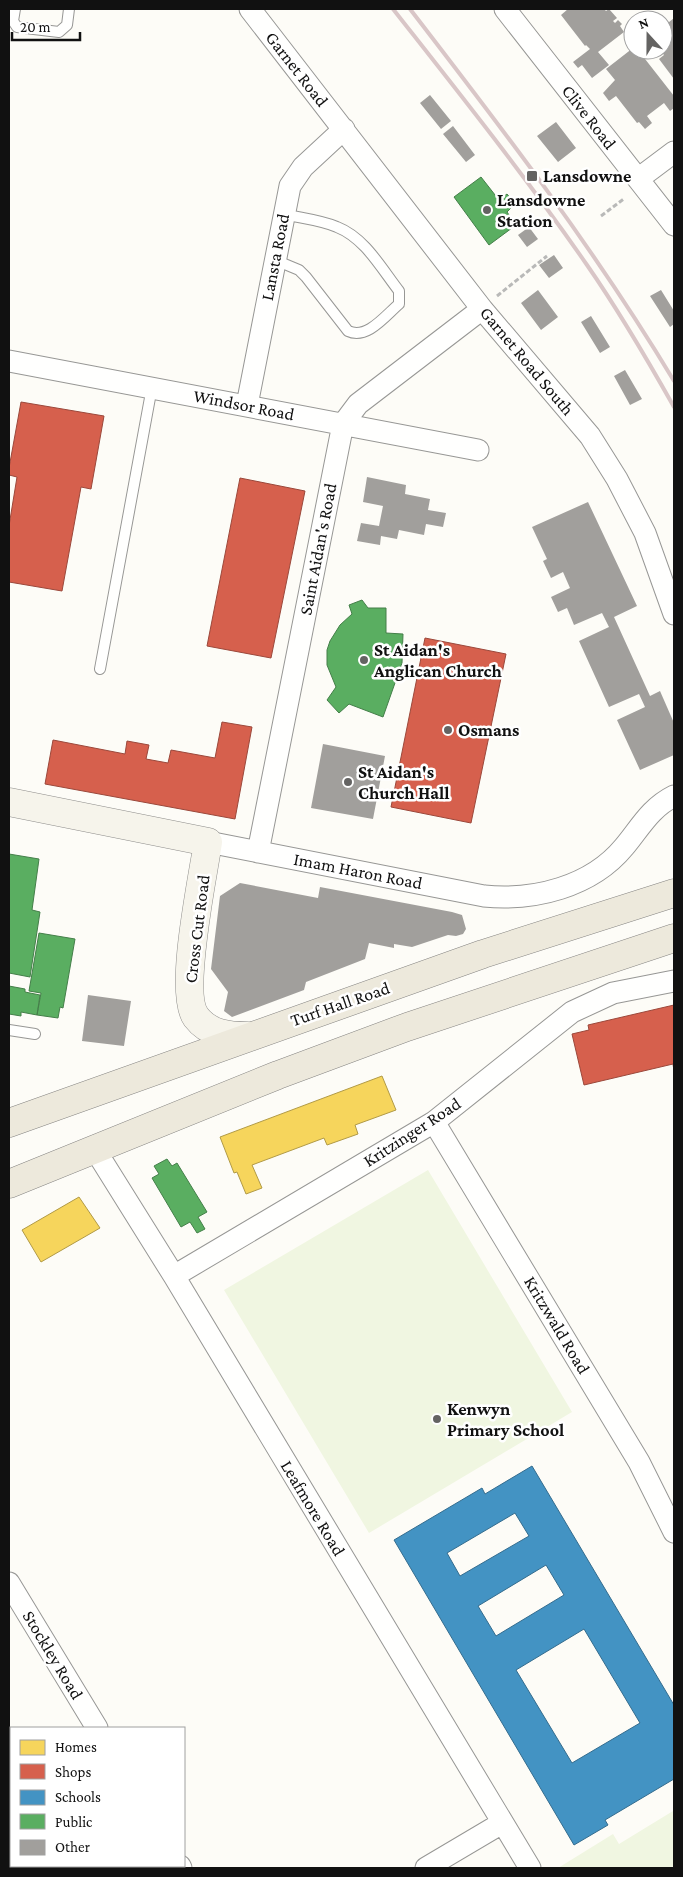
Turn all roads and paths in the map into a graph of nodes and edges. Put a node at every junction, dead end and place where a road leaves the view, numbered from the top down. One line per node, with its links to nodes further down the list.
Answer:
1 (15, 9): 2 (lane)
2 (69, 9)
3 (250, 9): 5 (street, Garnet Road)
4 (505, 9): 7 (street, Clive Road)
5 (344, 129): 8 (street, Lansta Road); 13 (street, Garnet Road South)
6 (674, 152): 7 (street)
7 (634, 187): 9 (path); 10 (street, Clive Road)
8 (283, 214): 12 (street, Lansta Road); 12 (lane)
9 (601, 216)
10 (674, 225)
11 (547, 256): 13 (path)
12 (274, 260): 16 (street, Lansta Road)
13 (482, 309): 17 (street, Saint Aidan's Road); 19 (street, Garnet Road South)
14 (9, 361): 15 (street, Windsor Road)
15 (152, 387): 16 (street, Windsor Road); 20 (lane)
16 (247, 405): 17 (street, Windsor Road)
17 (343, 424): 18 (street, Windsor Road); 24 (street, Saint Aidan's Road)
18 (478, 450)
19 (674, 614)
20 (100, 669)
21 (674, 796): 24 (street, Imam Haron Road)
22 (9, 802): 23 (street, Imam Haron Road)
23 (208, 842): 24 (street, Imam Haron Road); 30 (street, Cross Cut Road)
24 (258, 852)
25 (674, 893): 30 (main road, Turf Hall Road)
26 (674, 938): 33 (main road)
27 (674, 981): 31 (street, Kritzinger Road)
28 (9, 1030): 29 (lane)
29 (35, 1034)
30 (248, 1036): 32 (main road, Turf Hall Road)
31 (434, 1122): 35 (street, Kritzinger Road); 36 (street, Kritzwald Road)
32 (9, 1123)
33 (94, 1148): 34 (main road); 35 (street, Leafmore Road)
34 (9, 1184)
35 (174, 1276): 39 (street, Leafmore Road)
36 (674, 1532)
37 (9, 1583): 38 (street, Stockley Road)
38 (96, 1727)
39 (502, 1823): 40 (street); 41 (street, Leafmore Road)
40 (426, 1868)
41 (530, 1868)

